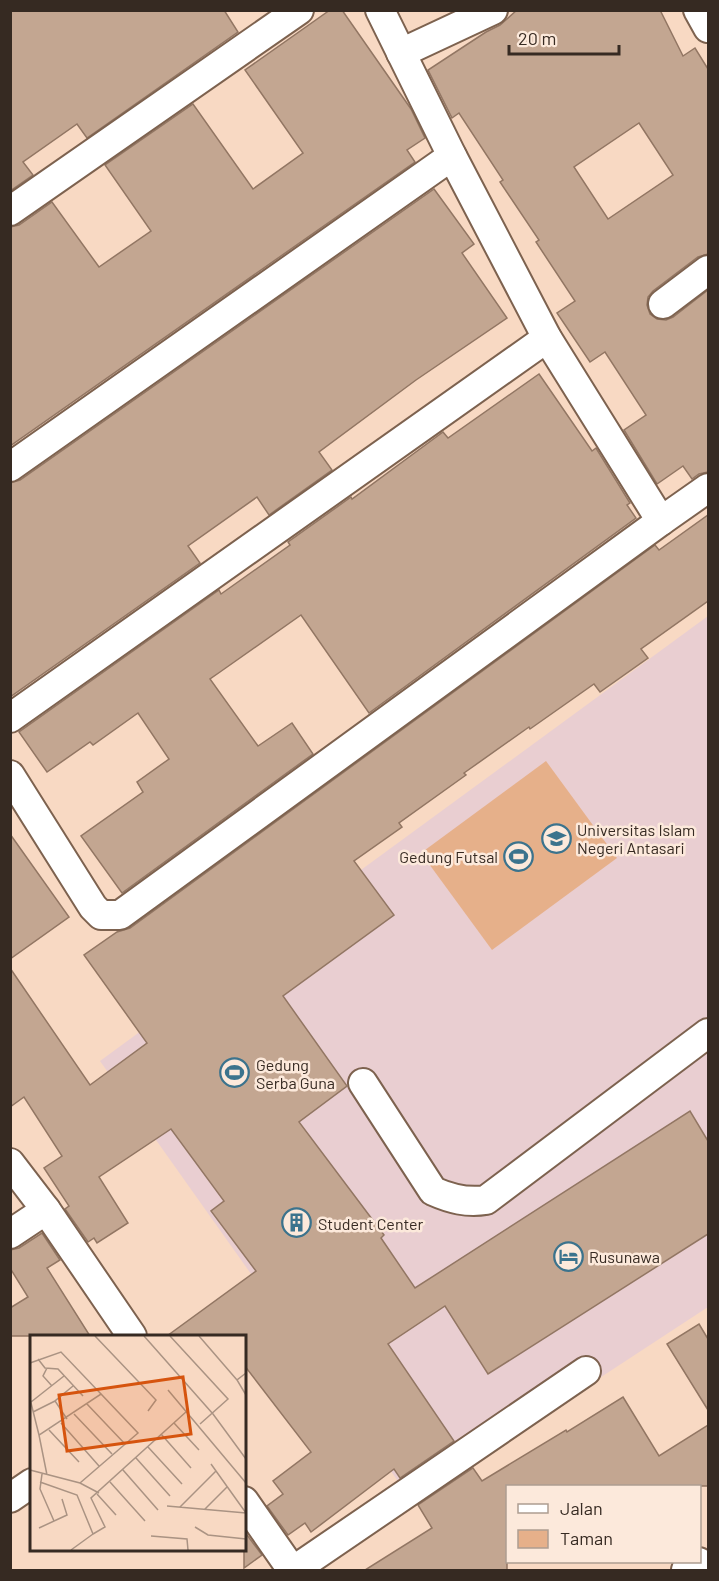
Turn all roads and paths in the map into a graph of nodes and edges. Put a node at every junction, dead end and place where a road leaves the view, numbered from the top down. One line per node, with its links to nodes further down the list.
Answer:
1 (299, 10): 8 (street)
2 (380, 10): 6 (street)
3 (493, 10): 6 (street)
4 (698, 10): 5 (street)
5 (708, 28)
6 (401, 53): 7 (street)
7 (452, 156): 11 (street); 12 (street)
8 (10, 211)
9 (708, 270): 10 (street)
10 (663, 304)
11 (547, 338): 14 (street); 15 (street)
12 (10, 467)
13 (708, 488): 14 (street)
14 (661, 521): 16 (street)
15 (10, 718)
16 (10, 775)
17 (708, 1033): 18 (street)
18 (363, 1083)
19 (10, 1163): 20 (street)
20 (46, 1210): 21 (street); 22 (street)
21 (10, 1234)
22 (131, 1335)
23 (586, 1371): 27 (street)
24 (30, 1484): 25 (street)
25 (10, 1498)
26 (246, 1504): 27 (street)
27 (293, 1570)

